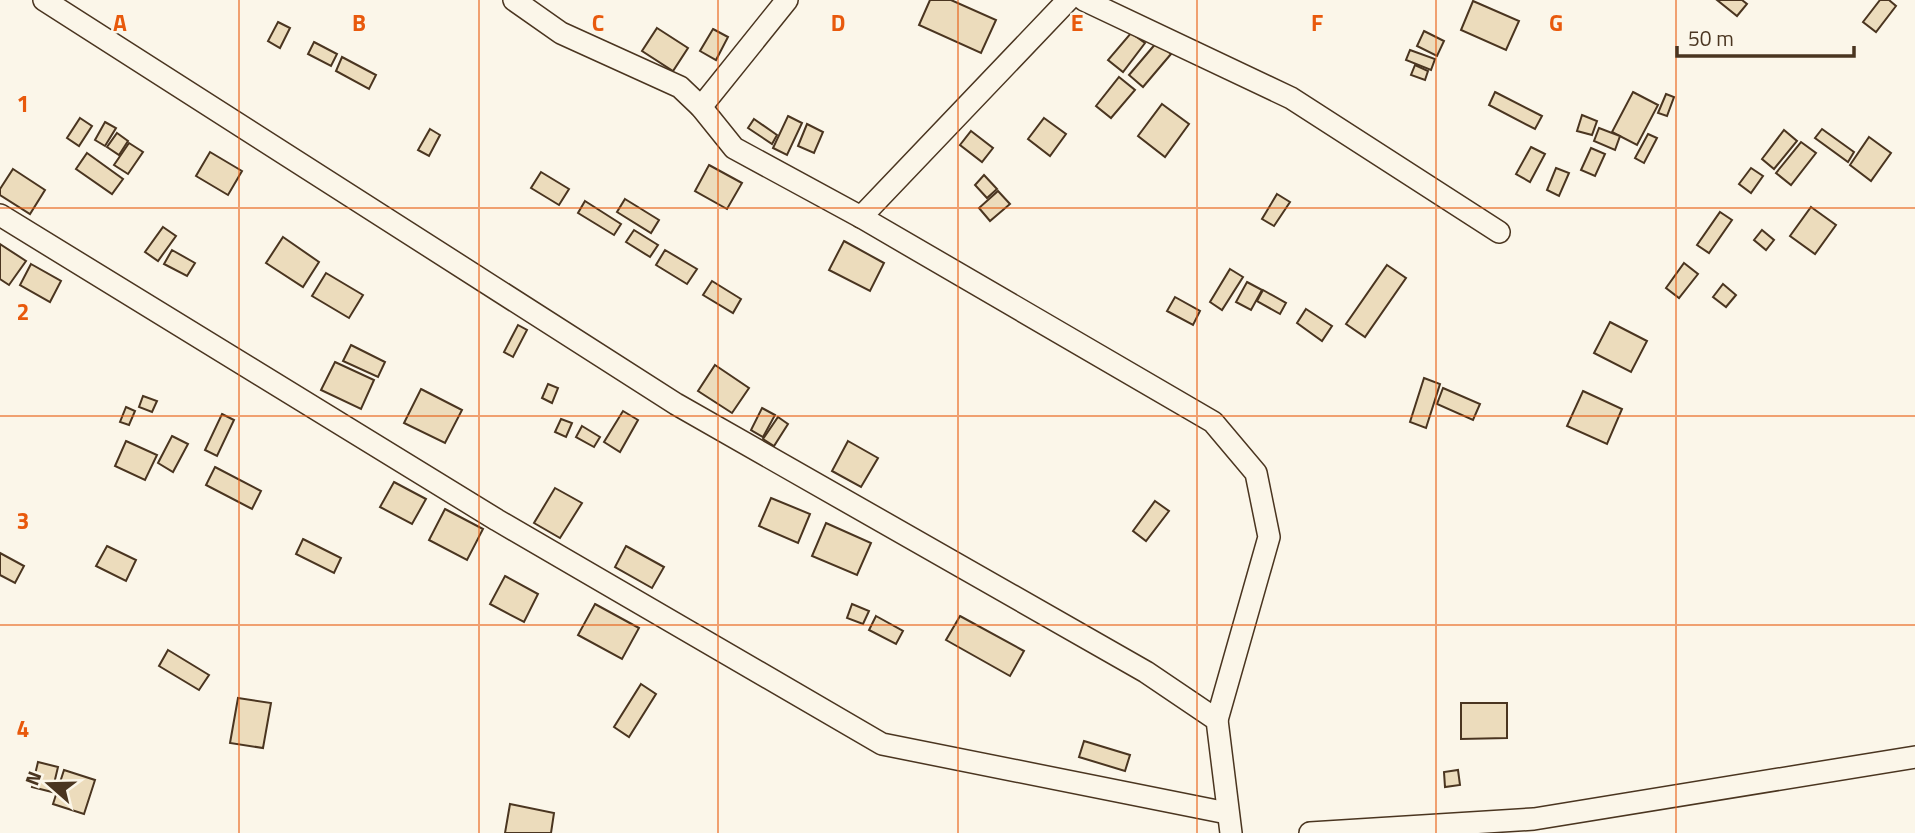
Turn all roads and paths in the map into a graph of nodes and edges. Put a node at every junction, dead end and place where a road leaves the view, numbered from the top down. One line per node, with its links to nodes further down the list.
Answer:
1 (44, 0): 10 (street)
2 (514, 0): 6 (street)
3 (787, 0): 6 (street)
4 (1068, 0): 8 (street)
5 (1084, 0): 9 (street)
6 (701, 107): 8 (street)
7 (0, 215): 12 (street)
8 (861, 217): 10 (street)
9 (1499, 232)
10 (1217, 720): 12 (street)
11 (1915, 757): 13 (street)
12 (1229, 823)
13 (1310, 833)

